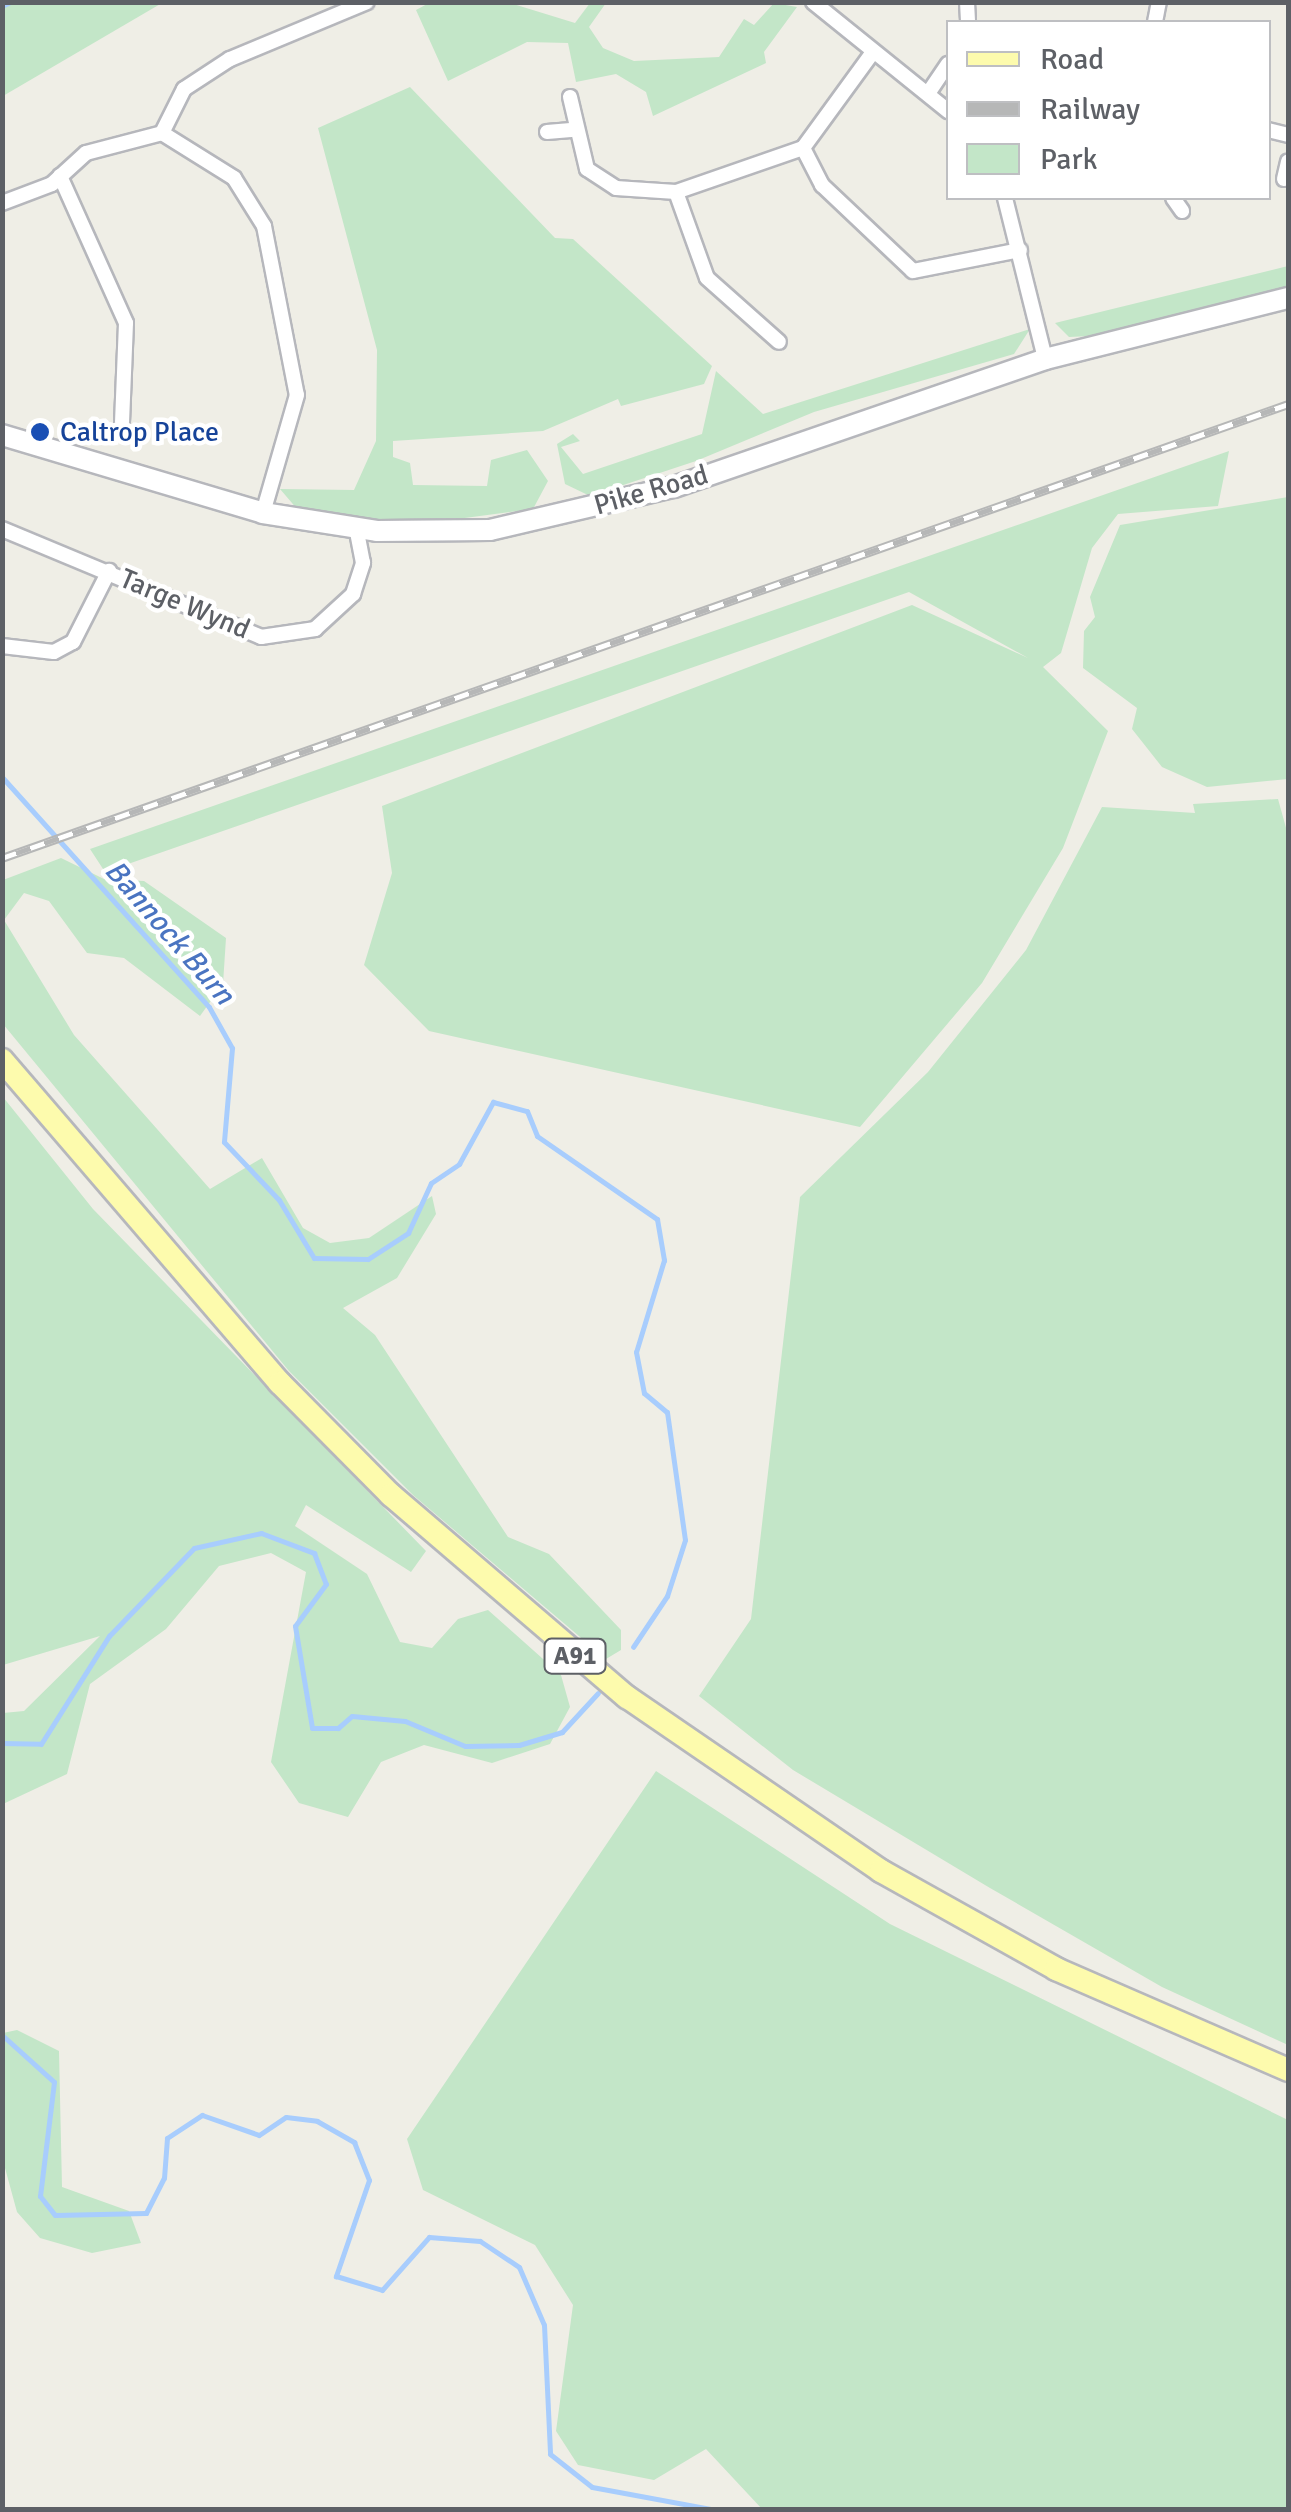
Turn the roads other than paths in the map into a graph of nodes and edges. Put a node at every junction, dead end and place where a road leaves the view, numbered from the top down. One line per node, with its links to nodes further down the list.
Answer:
1 (367, 2): 10 (street)
2 (812, 2): 3 (street)
3 (870, 56): 5 (street); 11 (street)
4 (946, 67): 5 (street)
5 (929, 92): 7 (street)
6 (570, 97): 8 (street)
7 (946, 109)
8 (571, 130): 9 (street); 15 (street)
9 (547, 132)
10 (162, 133): 13 (street); 26 (street)
11 (802, 148): 15 (street); 20 (street)
12 (1288, 160): 14 (street)
13 (60, 176): 18 (street); 24 (street)
14 (1284, 179)
15 (676, 192): 22 (street)
16 (1007, 200): 20 (street)
17 (1174, 200): 19 (street)
18 (2, 203)
19 (1182, 212)
20 (1020, 250): 23 (street)
21 (1288, 298): 23 (street, Pike Road)
22 (779, 342)
23 (1045, 359): 27 (street, Pike Road)
24 (122, 422)
25 (2, 435): 26 (street, Pike Road)
26 (263, 513): 27 (street, Pike Road)
27 (356, 528): 29 (street, Targe Wynd)
28 (2, 529): 29 (street, Targe Wynd)
29 (108, 571): 30 (street)
30 (2, 646)
31 (2, 1060): 32 (main road, A91)
32 (1288, 2070)

